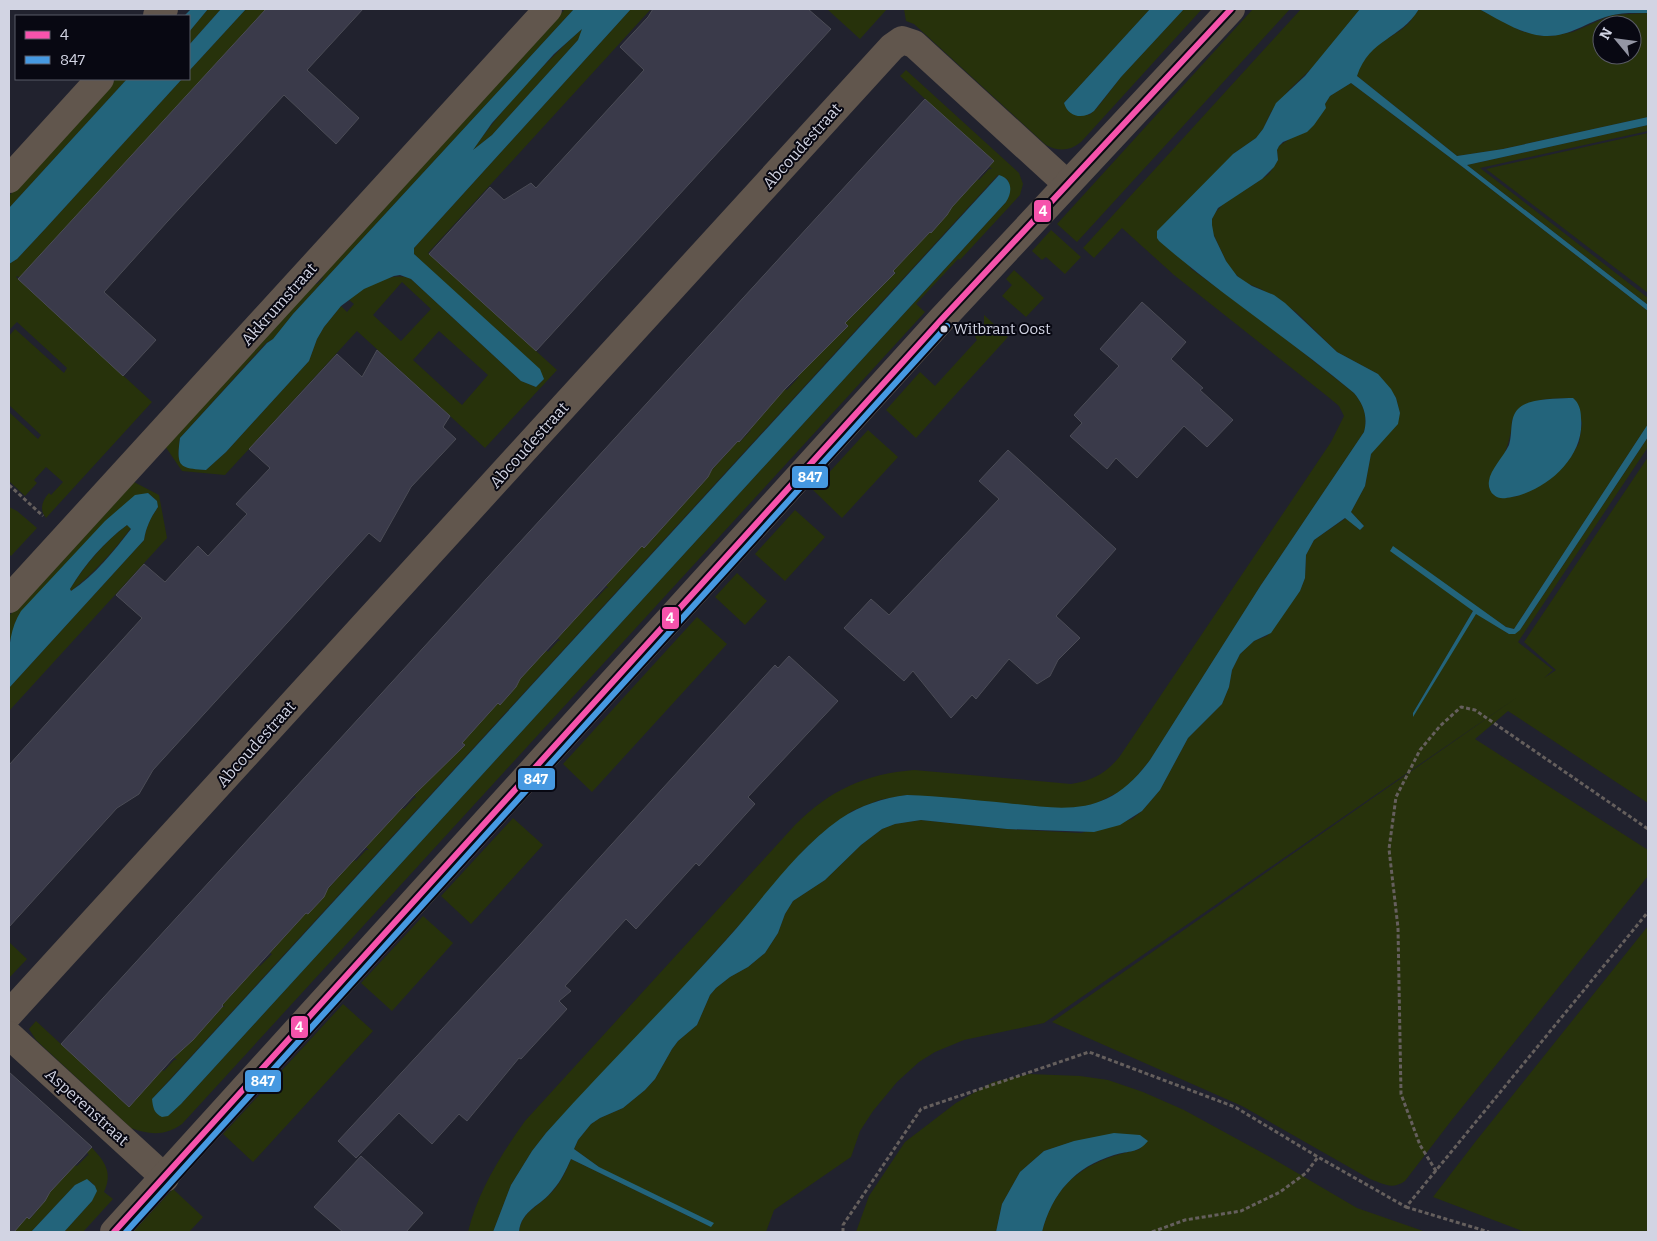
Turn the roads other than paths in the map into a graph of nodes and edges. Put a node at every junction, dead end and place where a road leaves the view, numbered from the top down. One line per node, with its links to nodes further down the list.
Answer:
1 (548, 9): 6 (street, Akkrumstraat)
2 (1231, 9): 5 (street)
3 (99, 80): 4 (street)
4 (9, 179)
5 (1067, 184): 7 (street, Abcoudestraat); 9 (street)
6 (9, 599)
7 (9, 1014)
8 (9, 1035): 9 (street, Asperenstraat)
9 (164, 1178): 10 (street)
10 (114, 1232)

